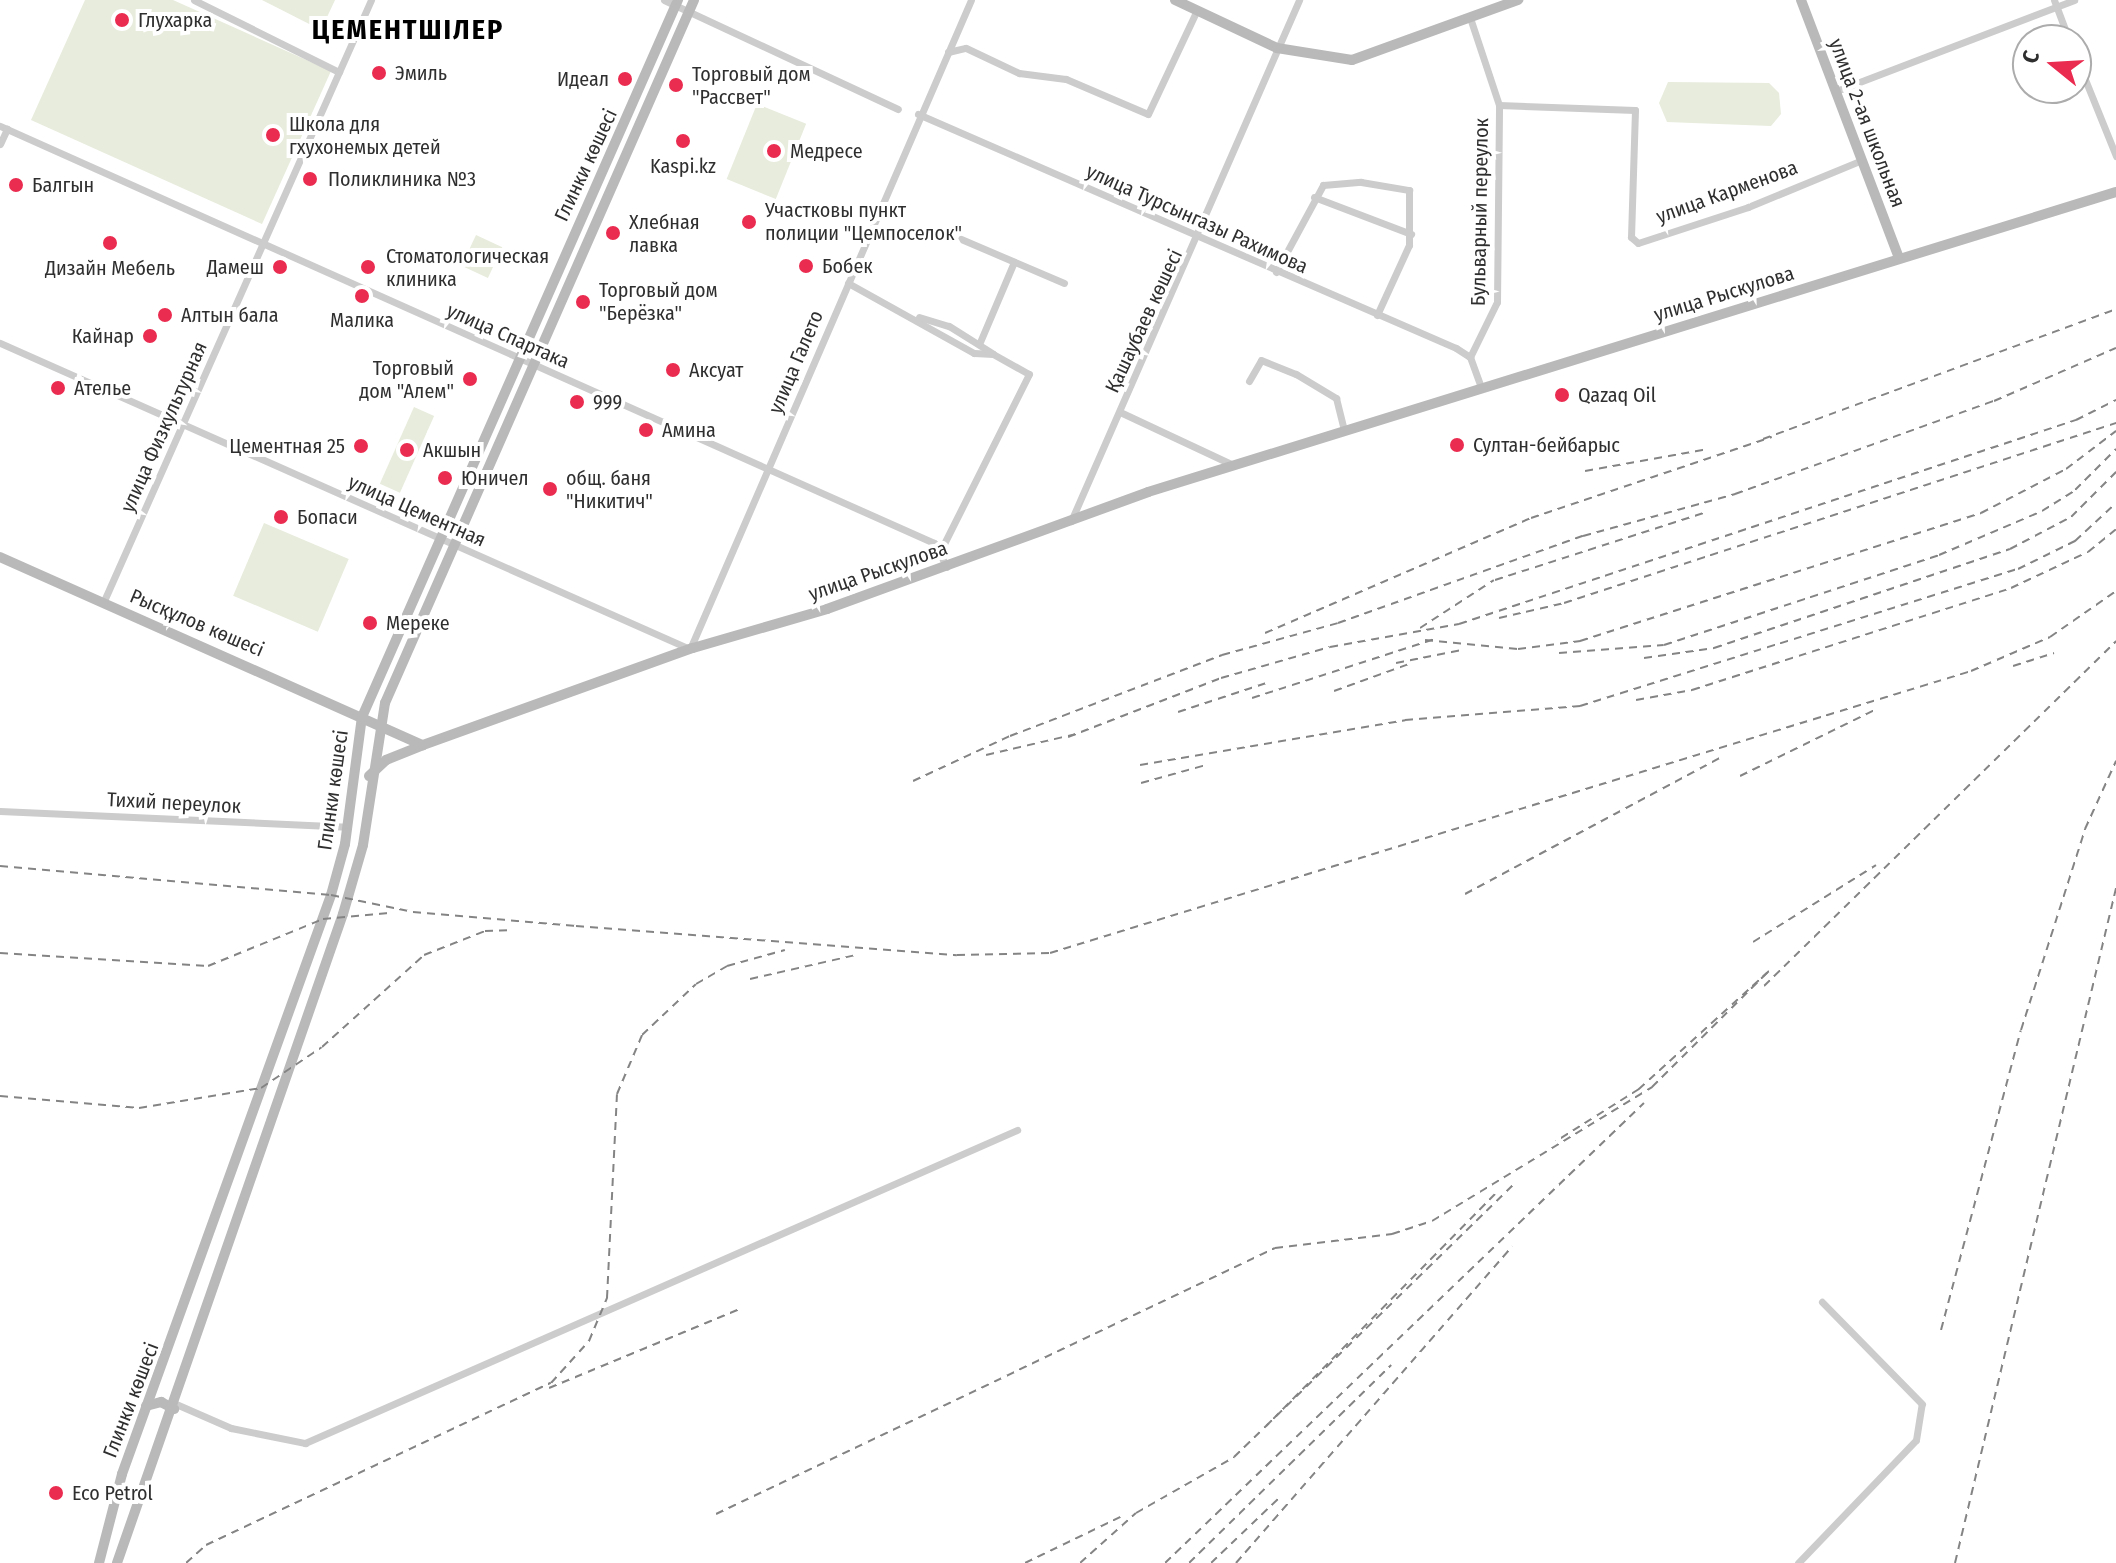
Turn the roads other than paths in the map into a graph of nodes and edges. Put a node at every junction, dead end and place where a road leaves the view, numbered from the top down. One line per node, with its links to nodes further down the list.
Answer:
1 (194, 0): 20 (street)
2 (371, 0): 20 (street, улица Физкультурная)
3 (664, 0): 11 (street)
4 (694, 0): 15 (main road, Глинки көшесі)
5 (971, 0): 19 (street, улица Галето)
6 (1175, 0): 14 (main road)
7 (1299, 0): 18 (street, Қашаубаев көшесі)
8 (1518, 0): 13 (main road)
9 (1801, 0): 21 (main road, улица 2-ая школьная)
10 (2074, 0): 12 (street)
11 (676, 3): 15 (street); 47 (main road, Глинки көшесі)
12 (2055, 3): 17 (street); 21 (street)
13 (1498, 4): 16 (main road)
14 (1197, 10): 18 (main road); 19 (street)
15 (689, 14): 24 (street); 48 (main road, Глинки көшесі)
16 (1470, 18): 18 (main road); 23 (street, Бульварный переулок)
17 (2063, 24)
18 (1277, 48): 33 (street, Қашаубаев көшесі)
19 (948, 52): 25 (street, улица Галето)
20 (339, 72): 35 (street, улица Физкультурная)
21 (1836, 91): 29 (main road, улица 2-ая школьная)
22 (2092, 97): 28 (street)
23 (1499, 105): 29 (street, улица Карменова); 46 (street, Бульварный переулок)
24 (898, 109)
25 (918, 114): 33 (street, улица Турсынгазы Рахимова); 39 (street, улица Галето)
26 (4, 128): 27 (street); 35 (street, улица Спартака)
27 (0, 144)
28 (2116, 156)
29 (1862, 160): 36 (main road, улица 2-ая школьная)
30 (2116, 192): 36 (main road, улица Рыскулова)
31 (1314, 197): 32 (street); 32 (street); 38 (street)
32 (1411, 234): 42 (street)
33 (1199, 238): 38 (street, улица Турсынгазы Рахимова); 51 (street, Қашаубаев көшесі)
34 (961, 239): 37 (street)
35 (261, 244): 47 (street, улица Спартака); 52 (street, улица Физкультурная)
36 (1899, 258): 50 (main road, улица Рыскулова)
37 (1014, 262): 40 (street); 43 (street)
38 (1276, 272): 42 (street, улица Турсынгазы Рахимова)
39 (848, 283): 41 (street); 55 (street, улица Галето)
40 (1064, 283)
41 (913, 315): 43 (street); 45 (street)
42 (1377, 315): 46 (street, улица Турсынгазы Рахимова)
43 (980, 342): 45 (street)
44 (0, 343): 52 (street, улица Цементная)
45 (993, 354): 59 (street)
46 (1467, 354): 50 (street)
47 (521, 359): 48 (street, улица Спартака); 57 (main road, Глинки көшесі)
48 (536, 366): 55 (street, улица Спартака); 58 (main road, Глинки көшесі)
49 (1249, 381): 53 (street)
50 (1481, 388): 53 (main road, улица Рыскулова)
51 (1120, 412): 54 (street); 56 (street, Қашаубаев көшесі)
52 (183, 423): 57 (street, улица Цементная); 62 (street, улица Физкультурная)
53 (1344, 431): 54 (main road, улица Рыскулова)
54 (1233, 465): 56 (main road, улица Рыскулова)
55 (767, 468): 59 (street, улица Спартака); 63 (street, улица Галето)
56 (1071, 521): 61 (main road, улица Рыскулова)
57 (443, 539): 58 (street, улица Цементная); 64 (main road, Глинки көшесі)
58 (454, 544): 63 (street, улица Цементная); 65 (main road, Глинки көшесі)
59 (941, 550): 61 (street)
60 (0, 557): 62 (main road, Рысқұлов көшесі)
61 (947, 567): 63 (main road, улица Рыскулова)
62 (103, 603): 64 (main road, Рысқұлов көшесі)
63 (690, 649): 66 (main road, улица Рыскулова)
64 (362, 717): 65 (main road, Рысқұлов көшесі); 69 (main road, Глинки көшесі)
65 (380, 721): 66 (main road); 67 (main road, Глинки көшесі)
66 (423, 745): 67 (main road, улица Рыскулова)
67 (369, 776): 71 (main road, Глинки көшесі)
68 (0, 811): 69 (street, Тихий переулок)
69 (347, 827): 70 (main road, Глинки көшесі)
70 (343, 851): 71 (street); 73 (main road, Глинки көшесі)
71 (360, 853): 74 (main road, Глинки көшесі)
72 (1017, 1130): 77 (street)
73 (233, 1167): 74 (main road); 76 (main road, Глинки көшесі)
74 (253, 1170): 77 (main road, Глинки көшесі)
75 (1822, 1302): 82 (street)
76 (146, 1406): 77 (main road); 78 (main road, Глинки көшесі)
77 (175, 1406): 79 (main road, Глинки көшесі)
78 (112, 1509): 79 (main road); 80 (main road, Глинки көшесі)
79 (132, 1522): 81 (main road, Глинки көшесі)
80 (99, 1563)
81 (117, 1563)
82 (1798, 1563)

